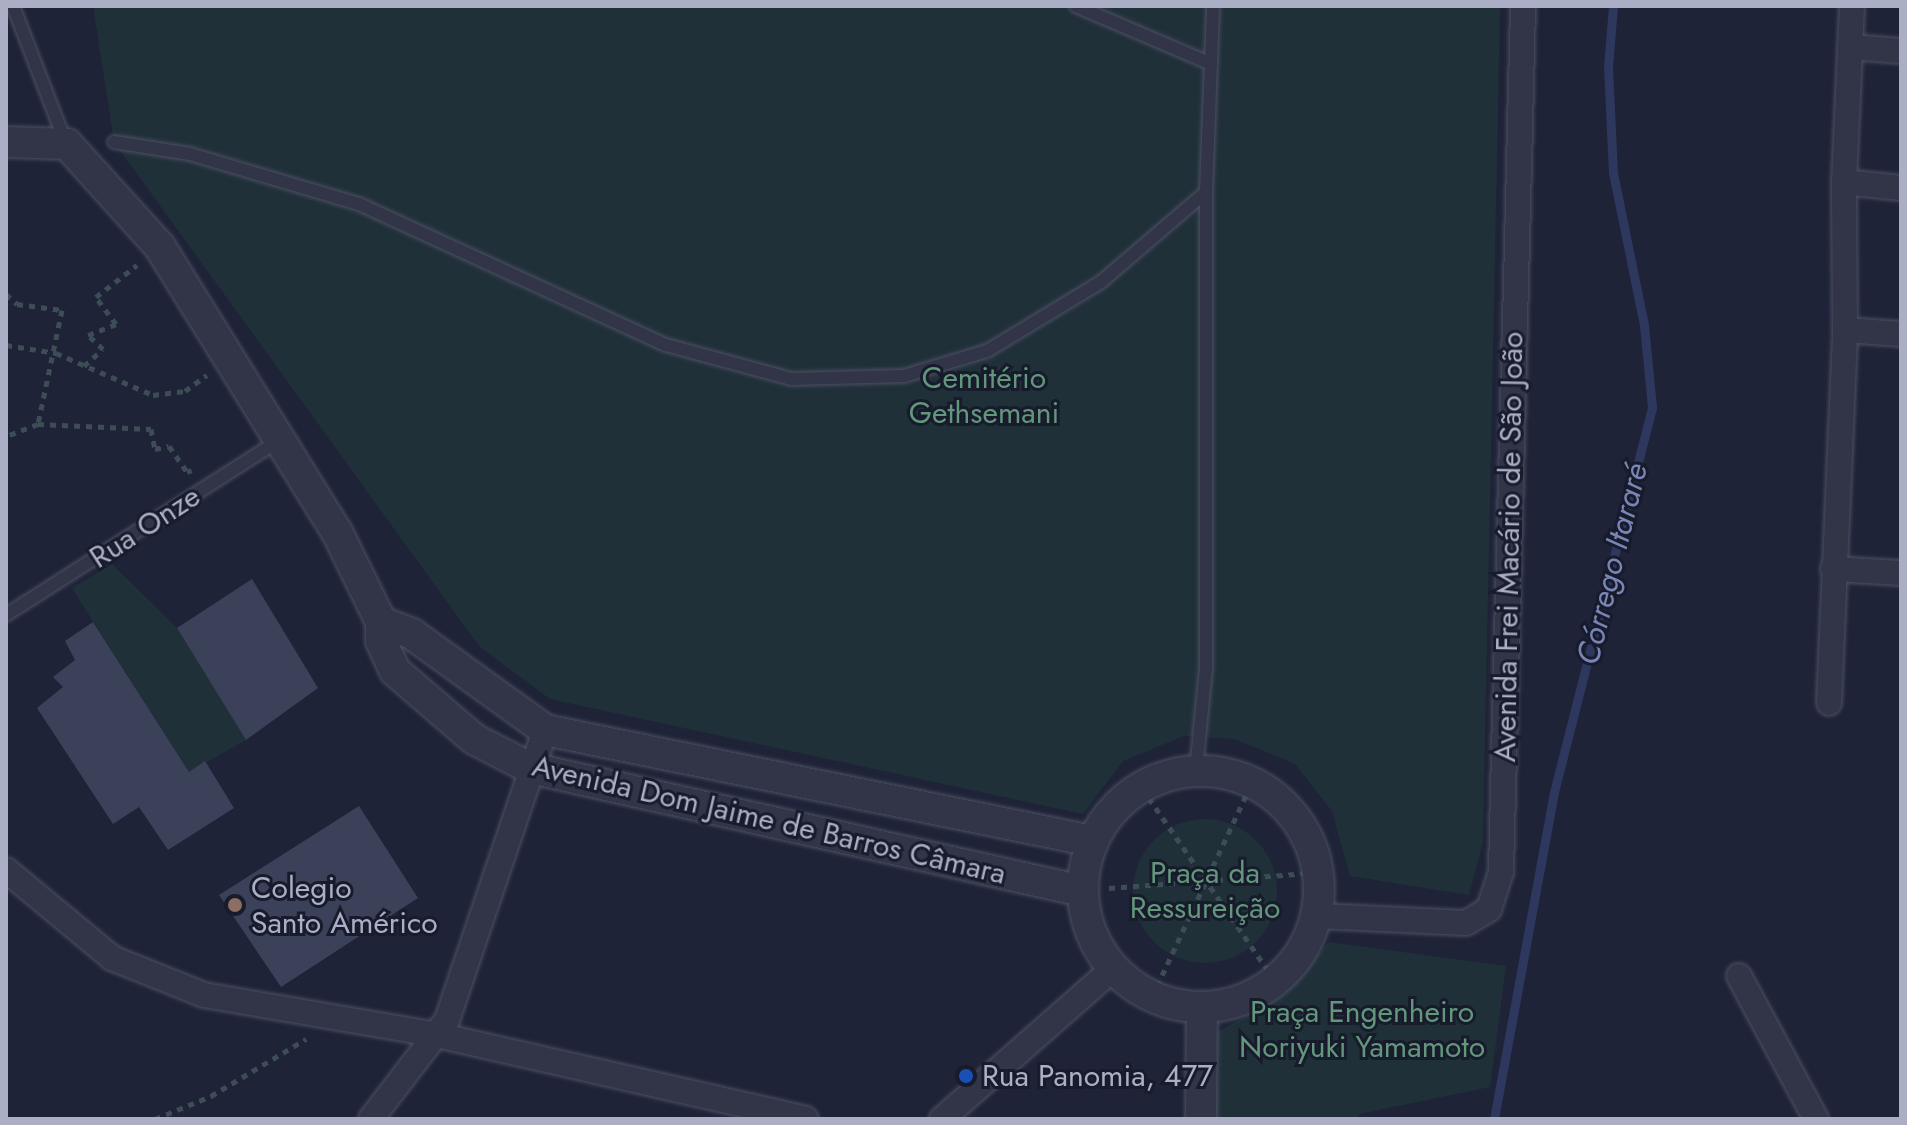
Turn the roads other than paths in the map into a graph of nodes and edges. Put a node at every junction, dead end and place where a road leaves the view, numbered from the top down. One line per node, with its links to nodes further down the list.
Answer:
1 (13, 6): 11 (lane)
2 (1076, 6): 8 (lane)
3 (1213, 6): 8 (lane)
4 (1523, 6): 29 (street, Avenida Frei Macário de São João)
5 (1852, 6): 6 (street)
6 (1850, 47): 7 (street); 12 (street)
7 (1901, 51)
8 (1211, 64): 14 (lane)
9 (6, 142): 11 (street)
10 (114, 142): 14 (lane)
11 (67, 144): 17 (street, Avenida Dom Jaime de Barros Câmara)
12 (1844, 182): 13 (street); 15 (street)
13 (1901, 188)
14 (1206, 192): 25 (lane)
15 (1845, 330): 16 (street); 18 (street)
16 (1901, 334)
17 (282, 438): 20 (lane, Rua Onze); 21 (street, Avenida Dom Jaime de Barros Câmara)
18 (1833, 569): 19 (street); 22 (street)
19 (1901, 573)
20 (6, 615)
21 (381, 622): 23 (street, Avenida Dom Jaime de Barros Câmara); 24 (street, Avenida Dom Jaime de Barros Câmara)
22 (1829, 703)
23 (545, 730): 24 (street); 26 (street, Avenida Dom Jaime de Barros Câmara)
24 (530, 768): 28 (street, Avenida Dom Jaime de Barros Câmara); 33 (street)
25 (1196, 770): 26 (street); 29 (street)
26 (1092, 841): 28 (street)
27 (6, 870): 33 (street)
28 (1082, 891): 30 (street)
29 (1318, 916): 32 (street)
30 (1113, 969): 32 (street); 36 (street)
31 (1739, 976): 38 (street)
32 (1202, 1008): 37 (street)
33 (437, 1035): 34 (street); 35 (street)
34 (371, 1119)
35 (806, 1119)
36 (942, 1119)
37 (1201, 1119)
38 (1816, 1119)

